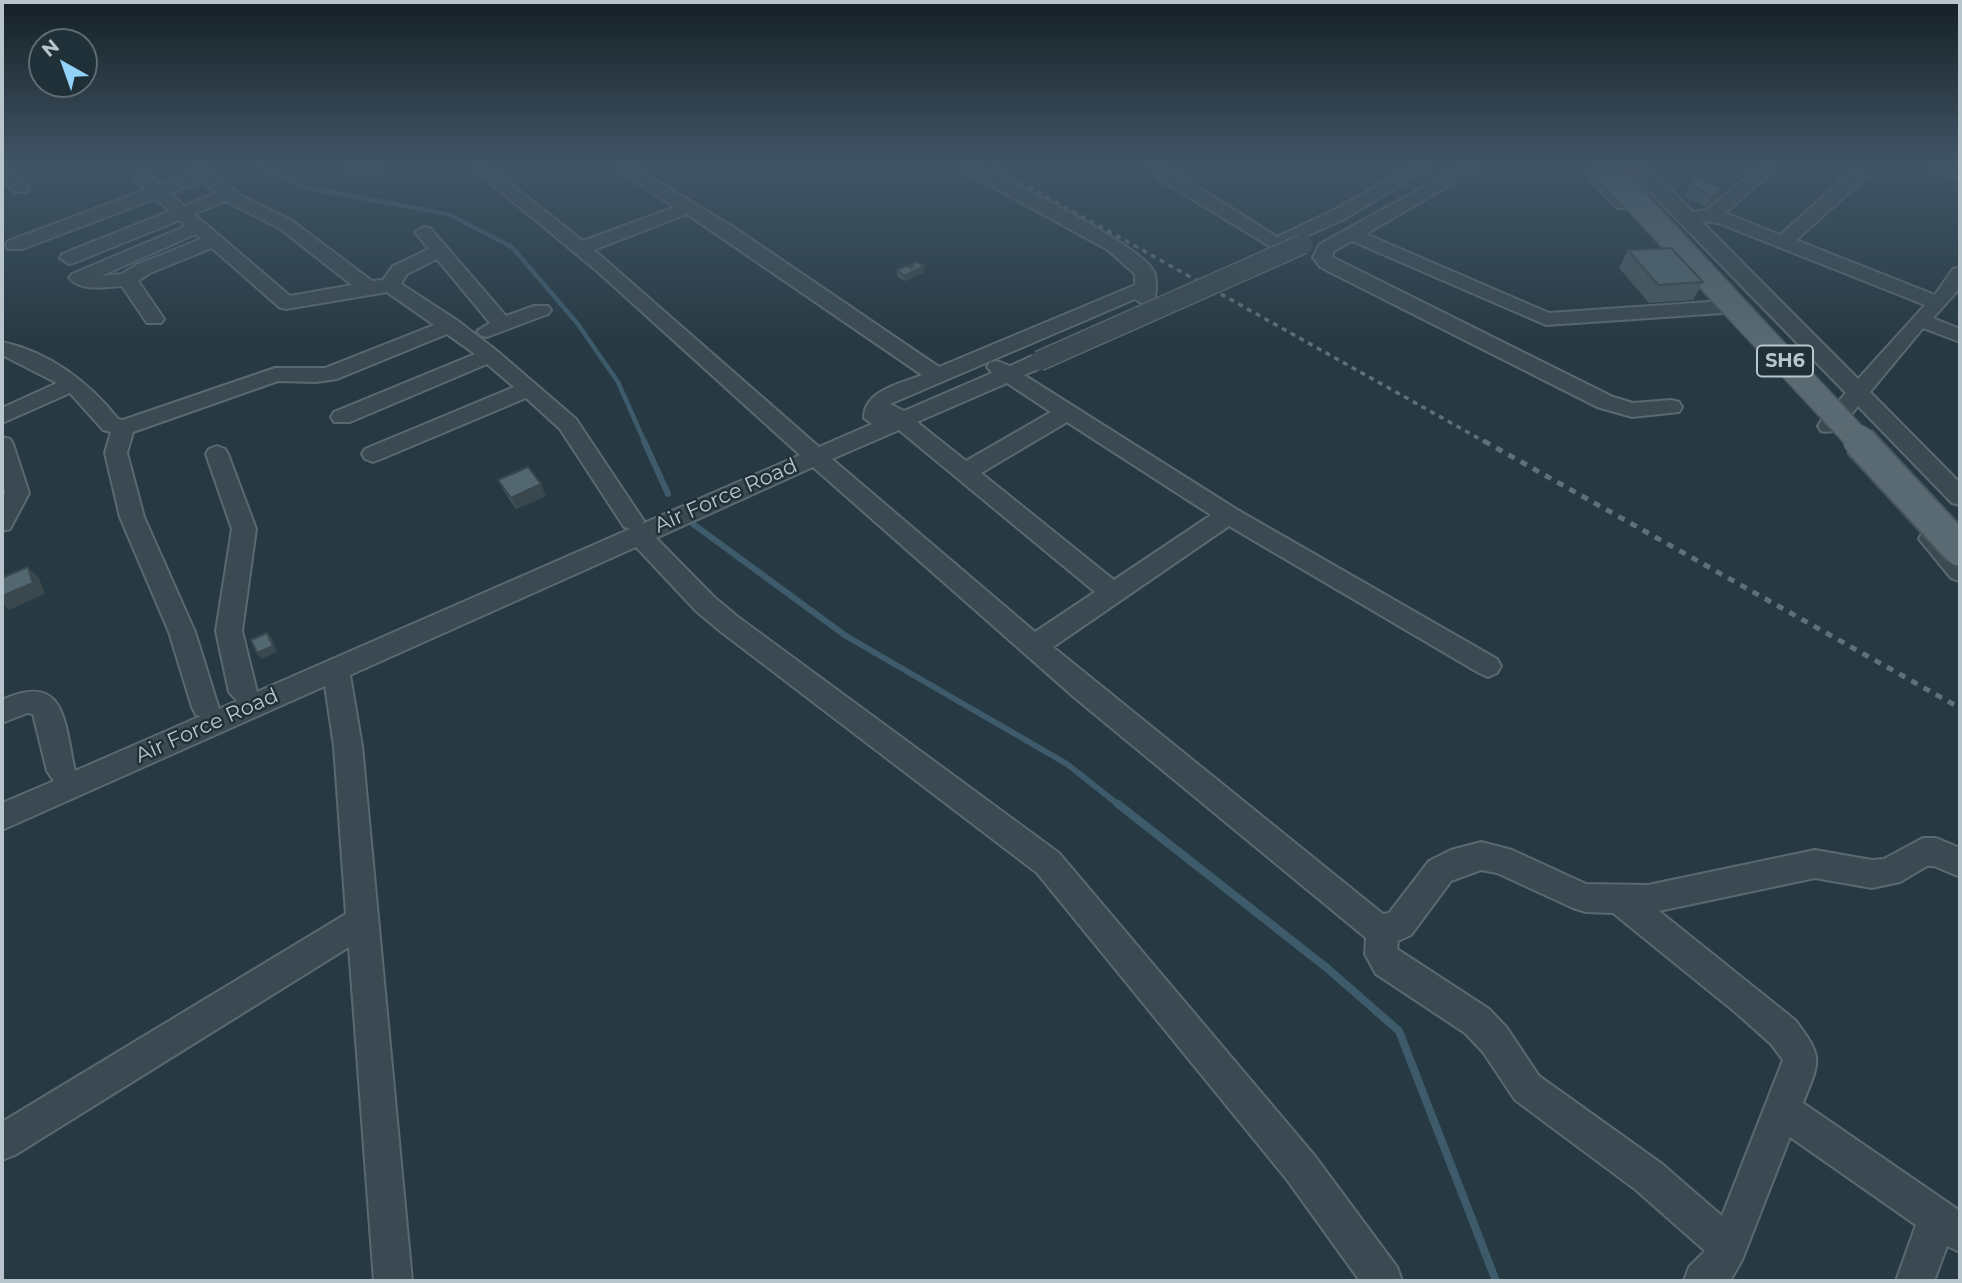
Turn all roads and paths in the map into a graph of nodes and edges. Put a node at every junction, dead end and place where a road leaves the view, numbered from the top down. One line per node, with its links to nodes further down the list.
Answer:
1 (56, 227): 24 (street)
2 (148, 227): 27 (street)
3 (198, 227): 21 (street); 29 (street)
4 (290, 227): 31 (street)
5 (552, 227): 25 (street)
6 (638, 227): 25 (street)
7 (720, 227): 46 (street)
8 (1080, 227): 32 (street)
9 (1248, 227): 23 (street)
10 (1313, 227): 23 (street, Air Force Road)
11 (1338, 227): 44 (street, Air Force Road, bridge)
12 (1367, 227): 20 (street)
13 (1645, 227): 34 (street)
14 (1670, 227): 67 (main road, SH6, bridge)
15 (1673, 227): 65 (main road, SH6)
16 (1697, 227): 49 (street)
17 (1743, 227): 22 (street)
18 (1800, 227): 22 (street)
19 (424, 232): 26 (street)
20 (1353, 235): 34 (street); 50 (street)
21 (216, 240): 29 (street); 31 (street)
22 (1783, 242): 33 (street)
23 (1276, 244): 32 (street, Air Force Road)
24 (15, 245)
25 (579, 249): 58 (street)
26 (439, 251): 30 (street); 39 (street)
27 (69, 258)
28 (1960, 273): 33 (street)
29 (127, 280): 36 (street)
30 (390, 286): 31 (street); 38 (street)
31 (367, 287)
32 (1146, 293): 44 (street, Air Force Road); 46 (street)
33 (1948, 298): 37 (street)
34 (1723, 307): 55 (street)
35 (541, 310): 39 (street)
36 (154, 319)
37 (1920, 320): 40 (street); 49 (street)
38 (451, 325): 41 (street); 56 (street)
39 (503, 325): 41 (street)
40 (1960, 336)
41 (469, 338): 43 (street)
42 (2, 348): 47 (street)
43 (490, 355): 48 (street); 53 (street)
44 (1032, 356): 45 (street, Air Force Road)
45 (1001, 370): 51 (street); 54 (street, Air Force Road)
46 (938, 376): 54 (street)
47 (72, 384): 52 (street); 56 (street)
48 (528, 389): 60 (street); 66 (street)
49 (1858, 391): 55 (street); 62 (street)
50 (1671, 407)
51 (1067, 412): 61 (street); 63 (street)
52 (2, 416)
53 (342, 417)
54 (889, 417): 58 (street, Air Force Road); 61 (street)
55 (1829, 426): 68 (street)
56 (124, 427): 75 (street)
57 (2, 444): 64 (street)
58 (811, 451): 66 (street, Air Force Road); 70 (street)
59 (217, 454): 73 (street)
60 (373, 454)
61 (963, 473): 69 (street)
62 (1960, 498)
63 (1228, 514): 69 (street); 71 (street)
64 (2, 523)
65 (1960, 526)
66 (635, 528): 72 (street, Air Force Road); 73 (street, Air Force Road); 88 (street)
67 (1960, 550)
68 (1960, 572)
69 (1113, 593): 70 (street)
70 (1034, 646): 82 (street)
71 (1488, 666)
72 (336, 669): 78 (street, Air Force Road); 81 (street)
73 (243, 692): 75 (street, Air Force Road)
74 (3, 707): 76 (street)
75 (206, 707): 76 (street, Air Force Road)
76 (61, 771): 77 (street, Air Force Road)
77 (2, 798)
78 (2, 817)
79 (1960, 863): 80 (street)
80 (1618, 898): 82 (street); 83 (street)
81 (361, 922): 84 (street); 87 (street)
82 (1382, 931): 86 (street)
83 (1783, 1110): 85 (street); 86 (street)
84 (2, 1142)
85 (1949, 1225): 89 (street)
86 (1717, 1270)
87 (393, 1281)
88 (1383, 1281)
89 (1915, 1281)

